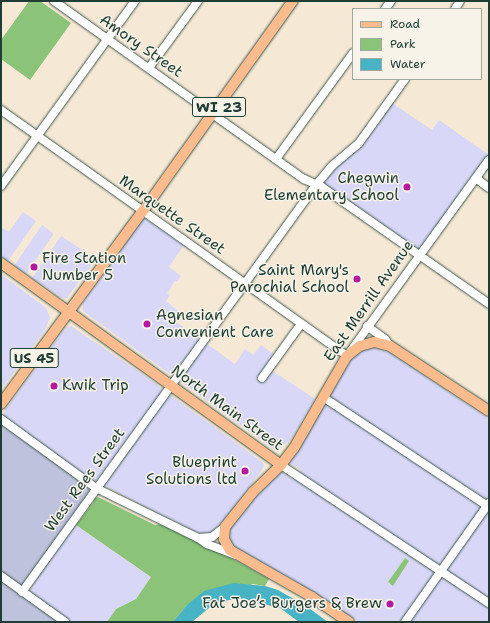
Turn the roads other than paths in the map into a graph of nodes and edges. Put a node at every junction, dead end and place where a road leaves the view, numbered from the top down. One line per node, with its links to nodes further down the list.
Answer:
1 (54, 1): 5 (street, Amory Street)
2 (135, 1): 5 (street)
3 (198, 1): 7 (street)
4 (293, 1): 10 (main road, WI 23)
5 (107, 39): 7 (street, Amory Street); 11 (street)
6 (352, 54): 12 (street)
7 (149, 68): 10 (street, Amory Street)
8 (404, 80): 15 (street, West Rees Street)
9 (1, 110): 11 (street, Marquette Street)
10 (214, 115): 12 (street, Amory Street); 18 (main road, WI 23)
11 (37, 136): 16 (street); 18 (street, Marquette Street)
12 (276, 159): 15 (street, Amory Street)
13 (489, 160): 14 (street, East Merrill Avenue)
14 (476, 178): 17 (street); 19 (street, East Merrill Avenue)
15 (316, 185): 19 (street, Amory Street); 21 (street, West Rees Street)
16 (1, 186)
17 (489, 188)
18 (144, 211): 21 (street, Marquette Street); 23 (main road, WI 23)
19 (420, 256): 22 (street, Amory Street); 25 (street, East Merrill Avenue)
20 (1, 263): 23 (main road, North Main Street)
21 (245, 284): 24 (street, Marquette Street); 29 (street, West Rees Street)
22 (489, 304)
23 (68, 312): 29 (main road, North Main Street); 31 (main road, US 45)
24 (301, 324): 27 (street, Marquette Street); 28 (street)
25 (368, 326): 26 (street); 27 (street, East Merrill Avenue)
26 (390, 346): 27 (main road); 32 (main road)
27 (347, 356): 30 (main road, East Merrill Avenue)
28 (262, 378)
29 (171, 386): 35 (main road, North Main Street); 37 (street, West Rees Street)
30 (323, 397): 34 (main road, East Merrill Avenue); 39 (street)
31 (1, 404)
32 (489, 411)
33 (1, 419): 37 (street)
34 (294, 448): 35 (main road); 36 (main road, East Merrill Avenue)
35 (266, 454): 36 (main road, North Main Street); 38 (main road)
36 (281, 465): 38 (main road, East Merrill Avenue); 43 (street, North Main Street)
37 (96, 488): 41 (street); 45 (street, West Rees Street)
38 (253, 492): 40 (main road)
39 (488, 505): 43 (street)
40 (225, 527): 41 (street); 42 (main road)
41 (198, 538): 42 (street)
42 (236, 555): 48 (main road)
43 (441, 571): 46 (street, North Main Street); 49 (street)
44 (1, 576): 45 (street)
45 (22, 592): 47 (street)
46 (489, 603)
47 (65, 622)
48 (349, 622)
49 (405, 622)

